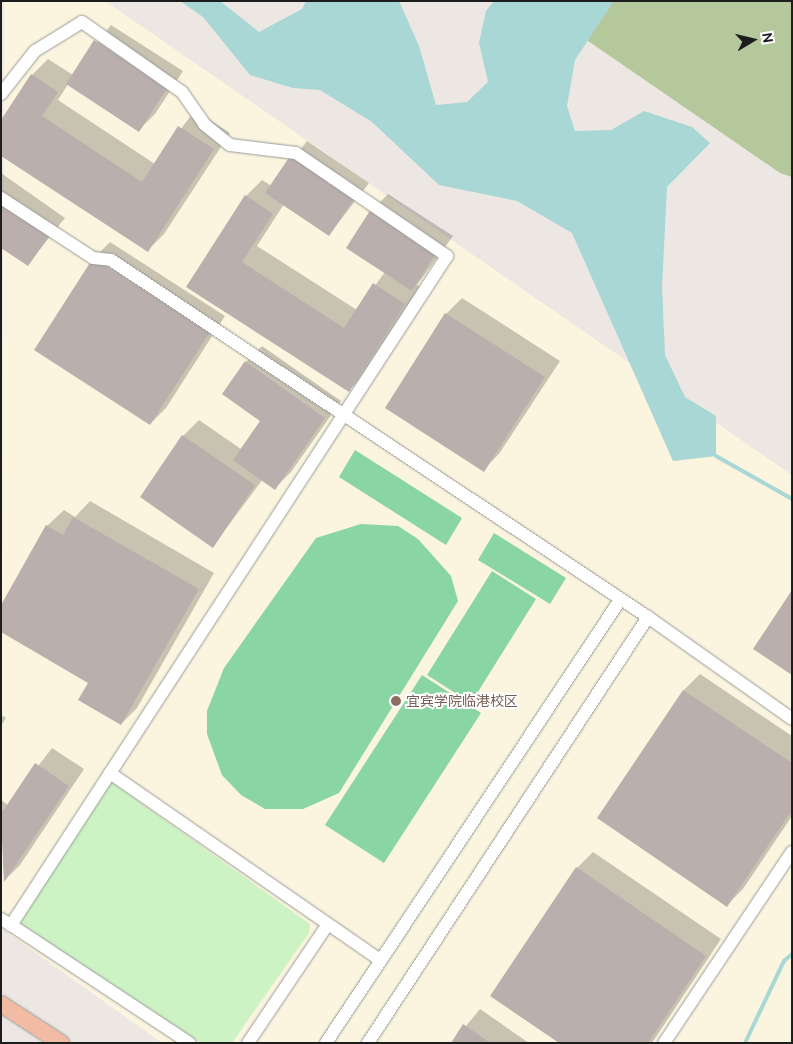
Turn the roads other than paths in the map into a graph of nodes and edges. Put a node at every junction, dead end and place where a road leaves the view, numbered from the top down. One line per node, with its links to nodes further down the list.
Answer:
1 (1, 94): 3 (street)
2 (1, 198): 3 (street)
3 (346, 419): 4 (street); 7 (street)
4 (620, 600): 5 (street); 11 (street)
5 (648, 617): 6 (street); 17 (street)
6 (792, 719)
7 (110, 773): 9 (street); 10 (street)
8 (792, 852): 18 (street)
9 (6, 922): 14 (street)
10 (328, 924): 11 (street); 15 (street)
11 (380, 960): 16 (street)
12 (1, 1004): 13 (main road)
13 (61, 1043)
14 (189, 1043)
15 (248, 1043)
16 (326, 1043)
17 (368, 1043)
18 (664, 1043)

